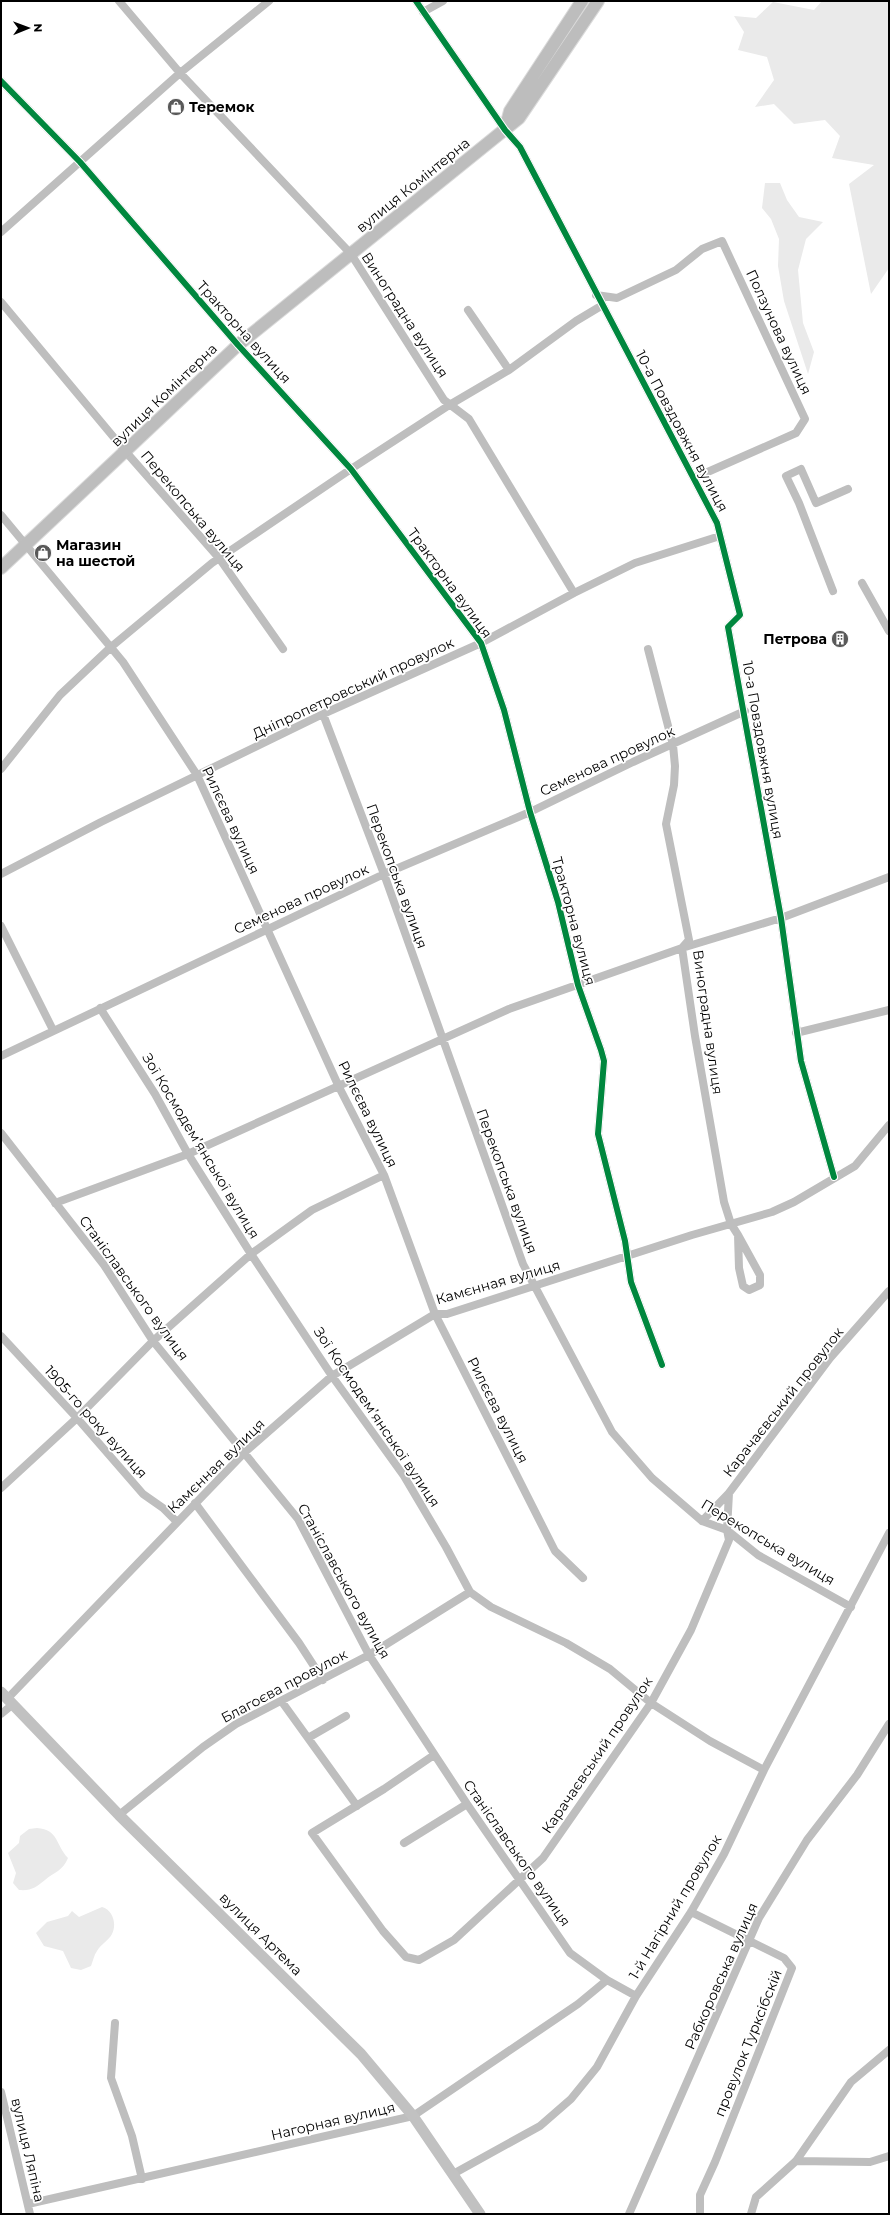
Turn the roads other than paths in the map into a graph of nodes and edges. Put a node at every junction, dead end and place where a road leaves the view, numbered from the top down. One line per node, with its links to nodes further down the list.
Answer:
1 (119, 1): 8 (street, Виноградна вулиця)
2 (416, 1): 7 (street, 10-а Повздовжня вулиця)
3 (443, 1): 7 (street)
4 (582, 1): 10 (main road)
5 (598, 1): 10 (main road, вулиця Комінтерна)
6 (266, 2): 8 (street)
7 (423, 12): 10 (street, 10-а Повздовжня вулиця)
8 (180, 73): 11 (street); 13 (street, Виноградна вулиця)
9 (1, 81): 11 (street, Тракторна вулиця)
10 (505, 130): 13 (main road, вулиця Комінтерна); 14 (street, 10-а Повздовжня вулиця)
11 (80, 162): 12 (street); 18 (street, Тракторна вулиця)
12 (1, 232)
13 (351, 254): 18 (main road, вулиця Комінтерна); 20 (street, Виноградна вулиця)
14 (596, 295): 16 (street, 10-а Повздовжня вулиця); 23 (street, Ползунова вулиця)
15 (1, 302): 21 (street, Перекопська вулиця)
16 (601, 306): 19 (street); 23 (street, 10-а Повздовжня вулиця)
17 (468, 310): 19 (street)
18 (238, 345): 21 (main road, вулиця Комінтерна); 22 (street, Тракторна вулиця)
19 (509, 370): 20 (street)
20 (451, 404): 22 (street); 32 (street, Виноградна вулиця)
21 (126, 452): 27 (main road, вулиця Комінтерна); 28 (street, Перекопська вулиця)
22 (351, 469): 28 (street); 34 (street, Тракторна вулиця)
23 (694, 478): 26 (street, 10-а Повздовжня вулиця)
24 (848, 489): 31 (street)
25 (1, 515): 27 (street)
26 (720, 536): 32 (street, Дніпропетровський провулок); 38 (street, 10-а Повздовжня вулиця)
27 (26, 544): 29 (main road, вулиця Комінтерна); 35 (street, Рилєєва вулиця)
28 (219, 558): 35 (street); 36 (street, Перекопська вулиця)
29 (1, 568)
30 (862, 583): 33 (street)
31 (833, 592)
32 (574, 593): 34 (street, Дніпропетровський провулок)
33 (889, 631)
34 (481, 643): 39 (street, Дніпропетровський провулок); 43 (street, Тракторна вулиця)
35 (111, 647): 41 (street); 42 (street, Рилєєва вулиця)
36 (283, 649)
37 (648, 649): 40 (street, Виноградна вулиця)
38 (745, 711): 40 (street, Семенова провулок); 47 (street, 10-а Повздовжня вулиця)
39 (323, 714): 42 (street, Дніпропетровський провулок); 45 (street, Перекопська вулиця)
40 (673, 745): 43 (street, Семенова провулок); 50 (street, Виноградна вулиця)
41 (1, 769)
42 (197, 775): 44 (street, Дніпропетровський провулок); 49 (street, Рилєєва вулиця)
43 (530, 812): 45 (street, Семенова провулок); 51 (street, Тракторна вулиця)
44 (1, 874)
45 (384, 874): 49 (street, Семенова провулок); 56 (street, Перекопська вулиця)
46 (889, 877): 47 (street)
47 (781, 918): 50 (street); 55 (street, 10-а Повздовжня вулиця)
48 (1, 926): 54 (street)
49 (266, 928): 52 (street, Семенова провулок); 58 (street, Рилєєва вулиця)
50 (682, 948): 51 (street); 65 (street, Виноградна вулиця)
51 (578, 985): 56 (street); 68 (street, Тракторна вулиця)
52 (100, 1008): 54 (street, Семенова провулок); 61 (street, Зої Космодем’янської вулиця)
53 (889, 1010): 55 (street)
54 (53, 1030): 57 (street, Семенова провулок)
55 (796, 1033): 63 (street, 10-а Повздовжня вулиця)
56 (442, 1039): 58 (street); 69 (street, Перекопська вулиця)
57 (1, 1056)
58 (339, 1087): 61 (street); 62 (street, Рилєєва вулиця)
59 (889, 1124): 63 (street, Камєнная вулиця)
60 (1, 1134): 64 (street, Станіславського вулиця)
61 (188, 1154): 64 (street); 67 (street, Зої Космодем’янської вулиця)
62 (384, 1175): 67 (street); 71 (street, Рилєєва вулиця)
63 (834, 1177): 65 (street, Камєнная вулиця)
64 (55, 1203): 73 (street, Станіславського вулиця)
65 (731, 1224): 66 (street, Виноградна вулиця); 68 (street, Камєнная вулиця)
66 (738, 1234): 66 (street, Виноградна вулиця)
67 (251, 1254): 73 (street); 75 (street, Зої Космодем’янської вулиця)
68 (628, 1256): 69 (street, Камєнная вулиця); 74 (street, Тракторна вулиця)
69 (535, 1286): 71 (street, Камєнная вулиця); 82 (street, Перекопська вулиця)
70 (889, 1291): 79 (street, Карачаєвський провулок)
71 (435, 1314): 75 (street, Камєнная вулиця); 85 (street, Рилєєва вулиця)
72 (1, 1336): 76 (street, 1905-го року вулиця)
73 (153, 1341): 76 (street); 77 (street, Станіславського вулиця)
74 (662, 1365)
75 (332, 1376): 77 (street, Камєнная вулиця); 86 (street, Зої Космодем’янської вулиця)
76 (77, 1418): 78 (street); 81 (street, 1905-го року вулиця)
77 (245, 1452): 80 (street, Камєнная вулиця); 88 (street, Станіславського вулиця)
78 (1, 1488)
79 (729, 1493): 82 (street, Карачаєвський провулок); 83 (street, Карачаєвський провулок)
80 (194, 1503): 81 (street, Камєнная вулиця); 89 (street)
81 (176, 1521): 90 (street, Камєнная вулиця)
82 (702, 1521): 83 (street, Перекопська вулиця)
83 (727, 1530): 87 (street, Перекопська вулиця); 92 (street, Карачаєвський провулок)
84 (889, 1533): 87 (street, 1-й Нагірний провулок)
85 (583, 1578)
86 (470, 1592): 88 (street, Благоєва провулок); 92 (street, Зої Космодем’янської вулиця)
87 (851, 1607): 98 (street, 1-й Нагірний провулок)
88 (369, 1655): 89 (street, Благоєва провулок); 97 (street, Станіславського вулиця)
89 (323, 1680): 91 (street, Благоєва провулок)
90 (7, 1701): 93 (street, Камєнная вулиця); 101 (street, вулиця Артема)
91 (282, 1702): 96 (street); 101 (street, Благоєва провулок)
92 (651, 1703): 98 (street, Зої Космодем’янської вулиця); 103 (street, Карачаєвський провулок)
93 (1, 1714)
94 (346, 1716): 96 (street)
95 (889, 1724): 105 (street, Рабкоровська вулиця)
96 (308, 1738): 100 (street)
97 (434, 1755): 99 (street, Станіславського вулиця); 100 (street)
98 (764, 1770): 104 (street, 1-й Нагірний провулок)
99 (467, 1804): 102 (street); 103 (street, Станіславського вулиця)
100 (357, 1806): 103 (street, Карачаєвський провулок)
101 (119, 1815): 111 (street, вулиця Артема)
102 (404, 1843)
103 (520, 1881): 106 (street, Станіславського вулиця)
104 (691, 1912): 105 (street, провулок Турксібскій); 107 (street, 1-й Нагірний провулок)
105 (749, 1942): 119 (street, Рабкоровська вулиця); 120 (street, провулок Турксібскій)
106 (607, 1980): 107 (street, Станіславського вулиця); 111 (street, Нагорная вулиця)
107 (636, 1996): 114 (street, 1-й Нагірний провулок)
108 (115, 2023): 115 (street)
109 (889, 2050): 113 (street)
110 (1, 2092): 116 (street, вулиця Ляпіна)
111 (413, 2116): 114 (street, вулиця Артема); 115 (street, Нагорная вулиця)
112 (889, 2156): 113 (street)
113 (796, 2161): 121 (street)
114 (453, 2174): 118 (street, вулиця Артема)
115 (142, 2179): 116 (street, Нагорная вулиця)
116 (28, 2204): 117 (street, вулиця Ляпіна)
117 (30, 2214)
118 (480, 2214)
119 (629, 2214)
120 (700, 2214)
121 (751, 2214)

